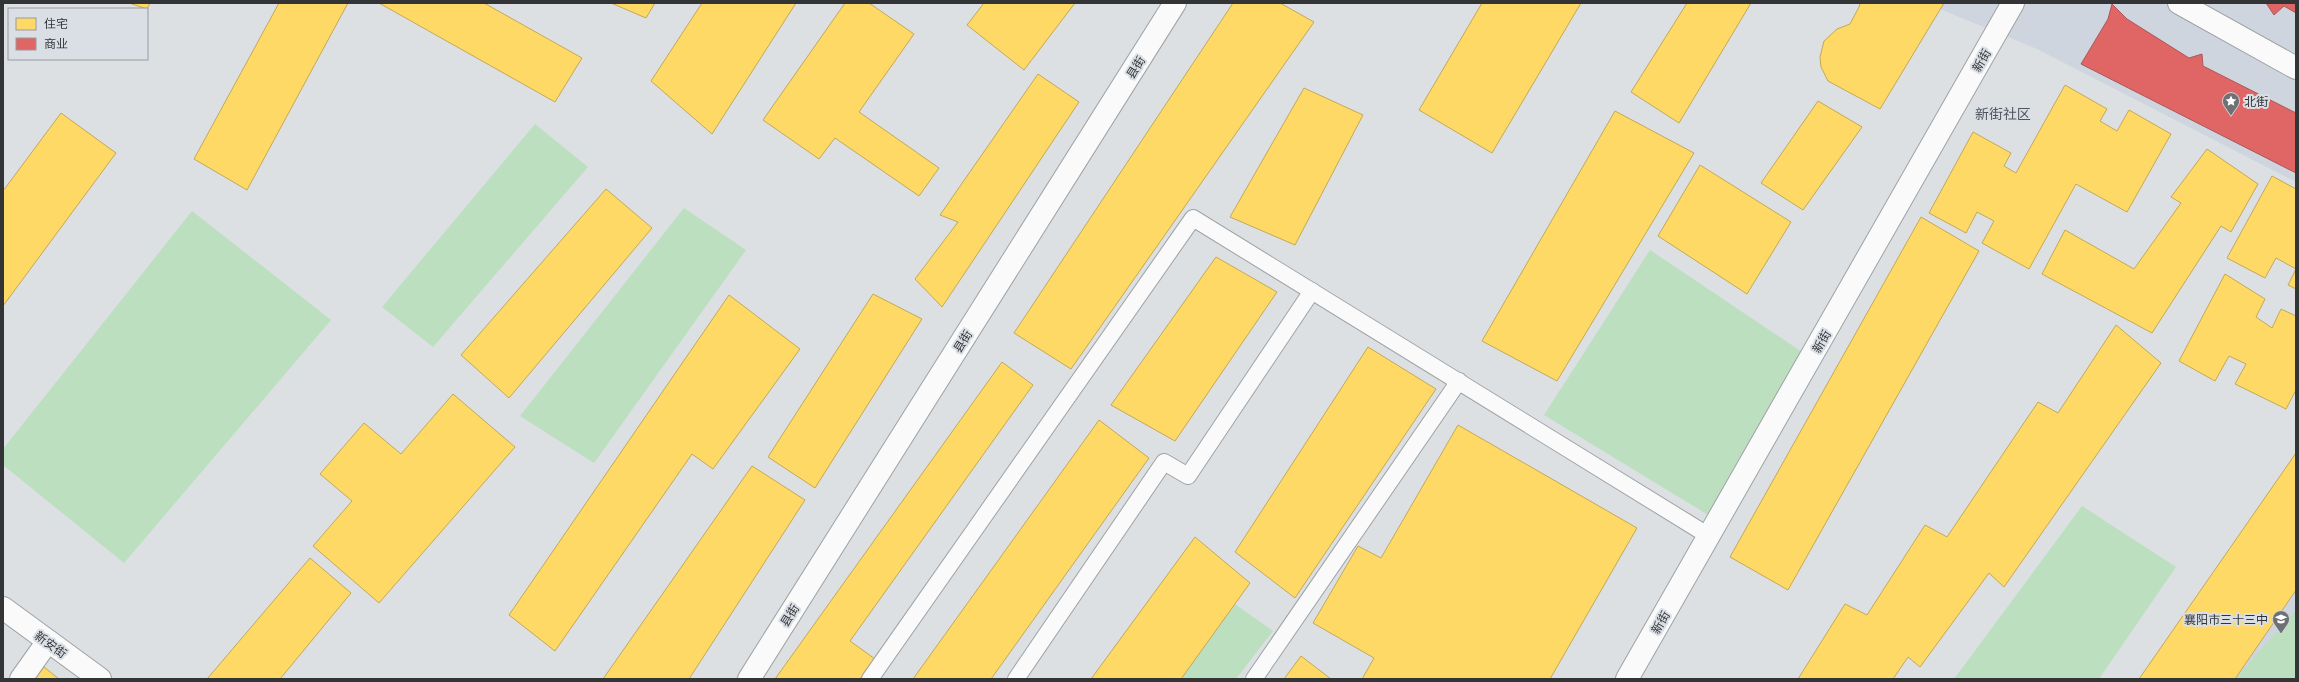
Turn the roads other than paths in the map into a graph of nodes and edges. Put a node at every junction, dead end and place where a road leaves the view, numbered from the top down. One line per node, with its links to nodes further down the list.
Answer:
1 (1175, 3): 12 (street, 县街)
2 (2014, 3): 7 (street, 新街)
3 (2179, 3): 4 (street)
4 (2296, 68)
5 (1312, 291): 6 (lane); 13 (lane); 14 (lane)
6 (1459, 381): 7 (lane); 15 (lane)
7 (1709, 536): 16 (street, 新街)
8 (3, 608): 9 (street, 新安街)
9 (48, 641): 10 (street); 11 (street, 新安街)
10 (21, 679)
11 (100, 679)
12 (749, 679)
13 (870, 679)
14 (1016, 679)
15 (1254, 679)
16 (1628, 679)

